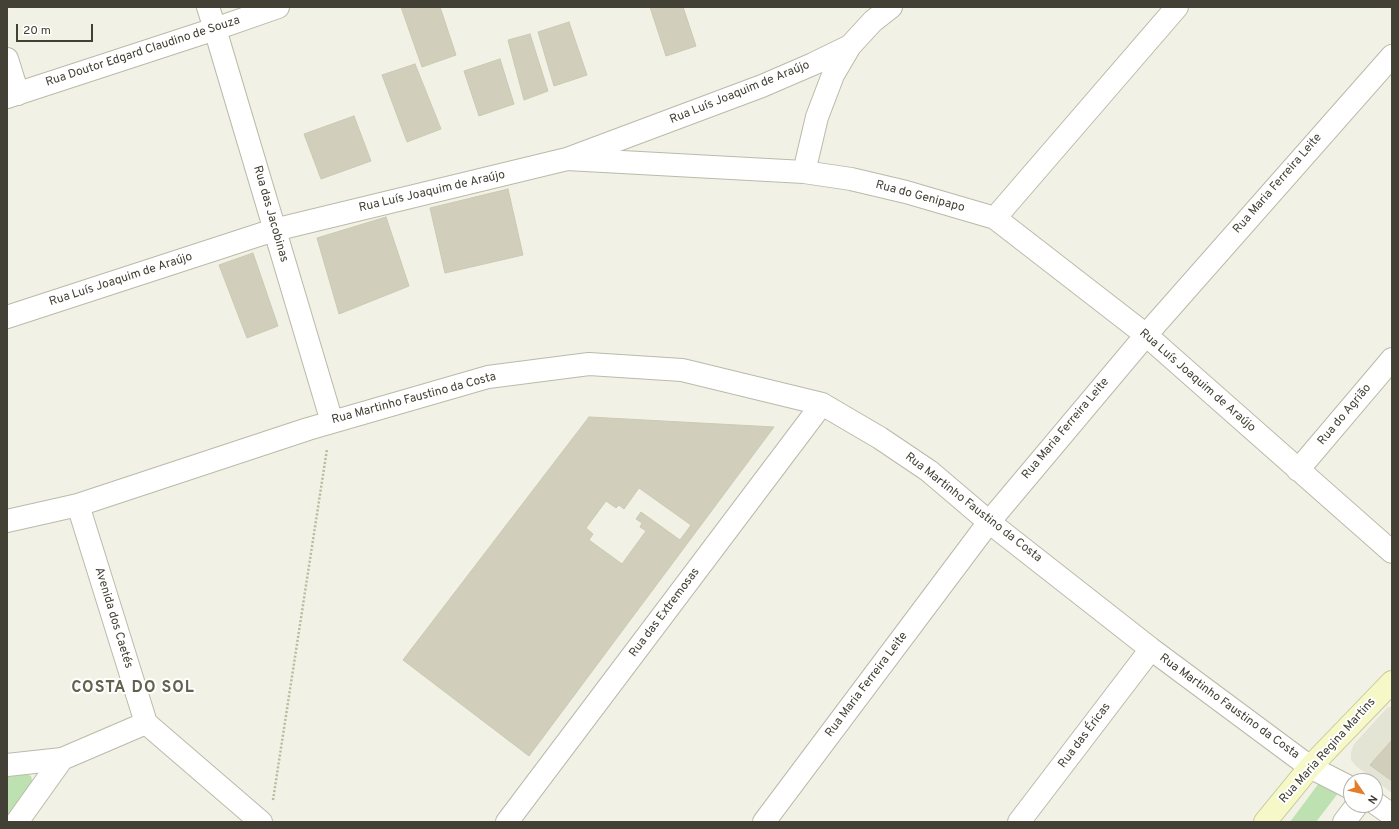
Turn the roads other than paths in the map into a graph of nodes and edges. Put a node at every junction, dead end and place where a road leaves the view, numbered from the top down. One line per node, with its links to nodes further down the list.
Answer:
1 (208, 7): 6 (street, Rua das Jacobinas)
2 (278, 7): 6 (street, Rua Doutor Edgard Claudino de Souza)
3 (891, 7): 5 (street)
4 (1178, 7): 13 (street)
5 (871, 14): 7 (street)
6 (215, 29): 10 (street, Rua Doutor Edgard Claudino de Souza); 14 (street, Rua das Jacobinas)
7 (850, 46): 11 (street, Rua Luís Joaquim de Araújo); 12 (street)
8 (1392, 56): 16 (street, Rua Maria Ferreira Leite)
9 (7, 59): 10 (street)
10 (13, 95)
11 (566, 160): 12 (street, Rua do Genipapo); 14 (street, Rua Luís Joaquim de Araújo)
12 (804, 172): 13 (street, Rua do Genipapo)
13 (995, 218): 16 (street, Rua Luís Joaquim de Araújo)
14 (274, 230): 15 (street, Rua Luís Joaquim de Araújo); 19 (street, Rua das Jacobinas)
15 (7, 317)
16 (1146, 335): 20 (street, Rua Luís Joaquim de Araújo); 23 (street, Rua Maria Ferreira Leite)
17 (1392, 359): 20 (street, Rua do Agrião)
18 (822, 404): 19 (street, Rua Martinho Faustino da Costa); 23 (street, Rua Martinho Faustino da Costa); 37 (street, Rua das Extremosas)
19 (332, 422): 21 (street, Rua Martinho Faustino da Costa)
20 (1298, 470): 24 (street, Rua Luís Joaquim de Araújo)
21 (78, 505): 22 (street, Rua Martinho Faustino da Costa); 27 (street, Avenida dos Caetés)
22 (7, 521)
23 (989, 522): 25 (street, Rua Martinho Faustino da Costa); 38 (street, Rua Maria Ferreira Leite)
24 (1392, 552)
25 (1151, 649): 30 (street, Rua Martinho Faustino da Costa); 39 (street, Rua das Éricas)
26 (1392, 682): 30 (street, Rua Maria Regina Martins)
27 (146, 723): 28 (street); 34 (street)
28 (62, 759): 29 (street); 36 (street)
29 (7, 765)
30 (1310, 766): 31 (street, Rua Martinho Faustino da Costa); 40 (street, Rua Maria Regina Martins)
31 (1343, 784)
32 (1383, 809): 35 (street)
33 (1351, 813): 41 (street)
34 (266, 814)
35 (1392, 815)
36 (17, 822)
37 (507, 822)
38 (764, 822)
39 (1019, 822)
40 (1265, 822)
41 (1344, 822)

